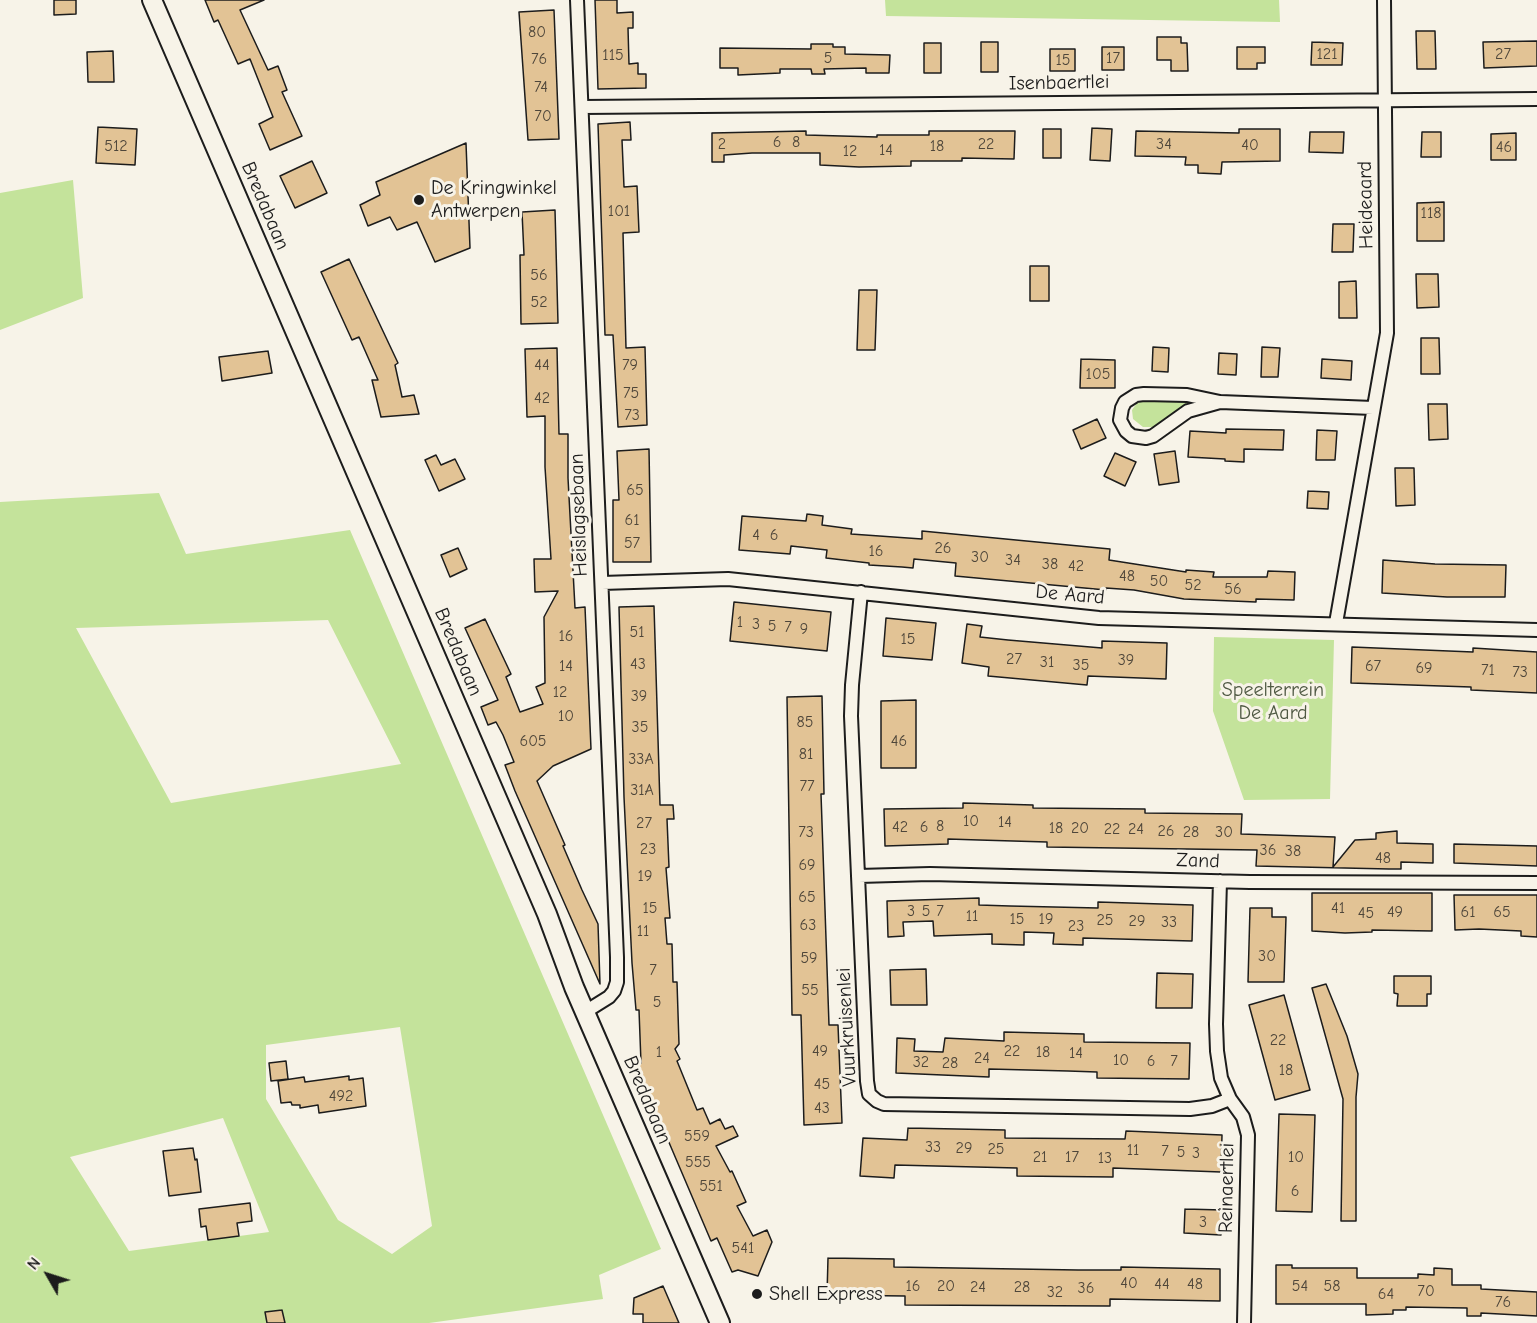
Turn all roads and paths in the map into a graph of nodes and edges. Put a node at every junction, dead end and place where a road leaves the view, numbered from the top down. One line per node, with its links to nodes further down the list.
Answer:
1 (152, 0): 16 (main road, Bredabaan)
2 (578, 0): 6 (street, Heislagsebaan)
3 (1384, 0): 5 (street, Heideaard)
4 (1537, 99): 5 (street, Isenbaertlei)
5 (1384, 100): 6 (street, Isenbaertlei); 8 (street, Heideaard)
6 (582, 107): 9 (street, Heislagsebaan)
7 (1220, 402): 7 (street); 8 (street)
8 (1373, 408): 11 (street, Heideaard)
9 (602, 583): 10 (street, De Aard); 16 (street, Heislagsebaan)
10 (861, 592): 11 (street, De Aard); 13 (street, Vuurkruisenlei)
11 (1336, 623): 12 (street, De Aard)
12 (1537, 630)
13 (859, 876): 14 (street, Zand); 17 (street, Vuurkruisenlei)
14 (1220, 881): 15 (street, Zand); 17 (street, Reinaertlei)
15 (1537, 883)
16 (585, 1012): 18 (main road, Bredabaan)
17 (1230, 1099): 19 (street, Reinaertlei)
18 (720, 1323)
19 (1244, 1323)

